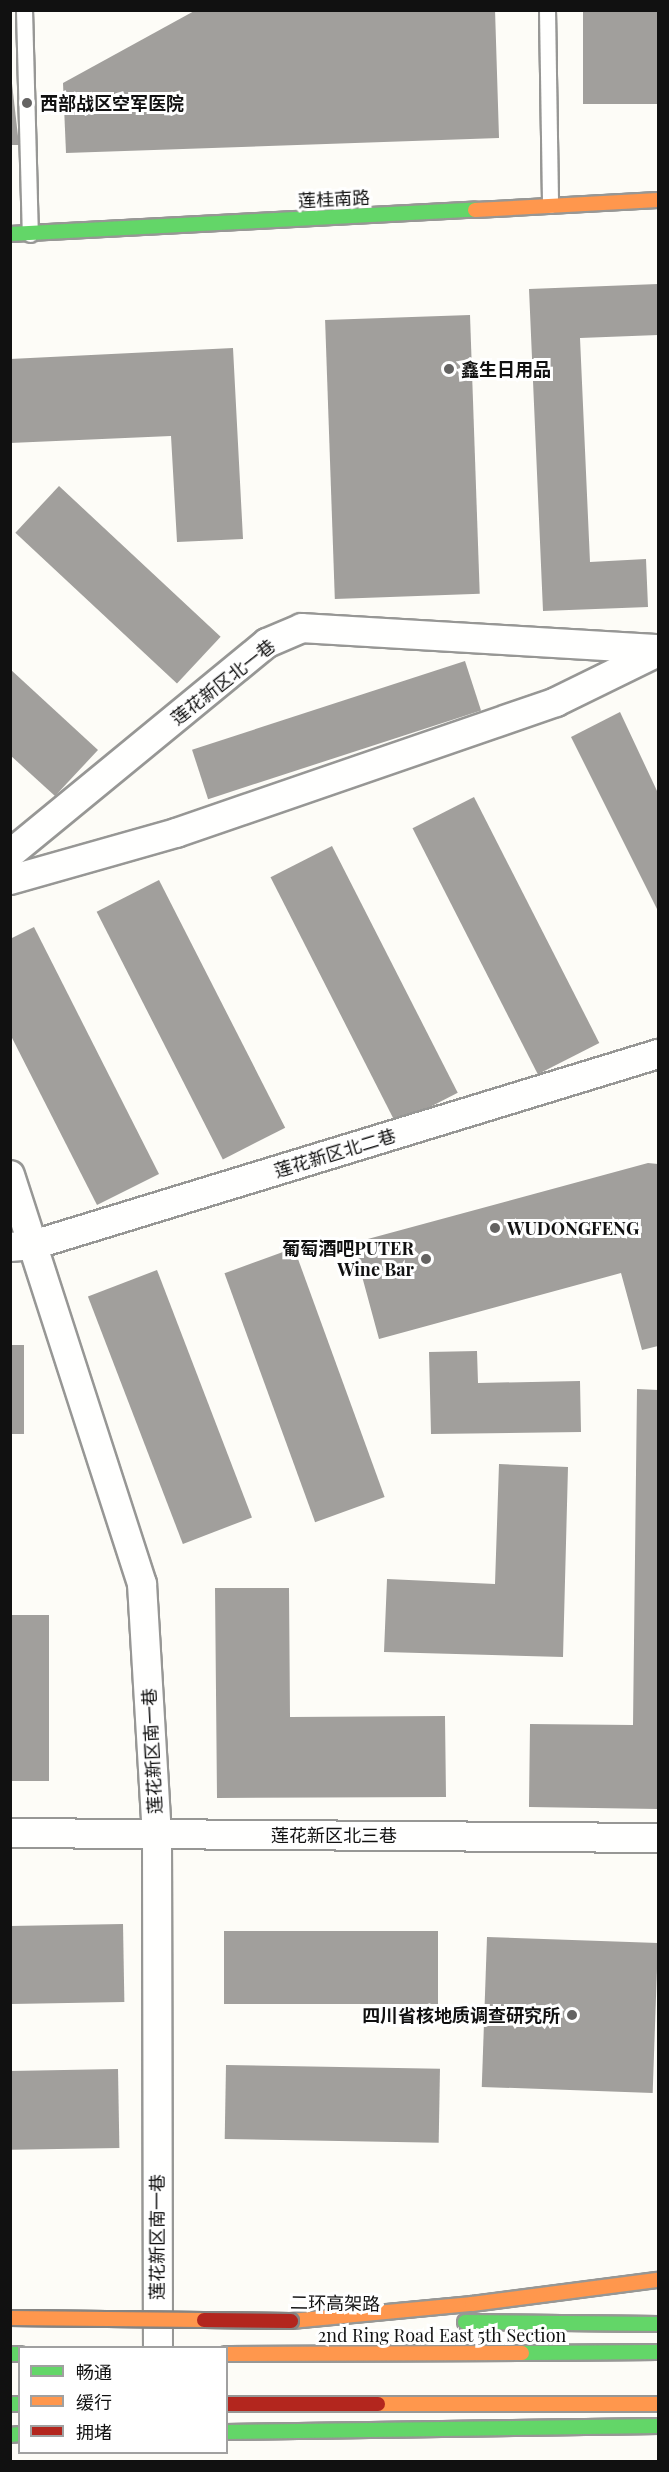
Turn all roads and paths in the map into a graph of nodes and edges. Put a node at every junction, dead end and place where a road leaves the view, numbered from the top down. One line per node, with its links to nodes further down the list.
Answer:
1 (24, 10): 6 (lane)
2 (547, 10): 4 (lane)
3 (658, 200): 4 (main road, 莲桂南路)
4 (550, 205): 6 (main road, 莲桂南路)
5 (10, 234): 6 (main road, 莲桂南路)
6 (30, 234)
7 (658, 651): 8 (street, 莲花新区北一巷); 9 (street)
8 (10, 854)
9 (10, 880)
10 (658, 1054): 12 (street, 莲花新区北二巷)
11 (10, 1175): 12 (street, 莲花新区南一巷)
12 (22, 1246): 14 (street, 莲花新区南一巷)
13 (10, 1833): 14 (street, 莲花新区北三巷)
14 (156, 1834): 15 (street, 莲花新区北三巷); 20 (street, 莲花新区南一巷)
15 (658, 1838)
16 (658, 2280): 18 (main road)
17 (10, 2318): 18 (main road, 二环高架路, bridge)
18 (291, 2321): 19 (main road, 二环高架路)
19 (658, 2324)
20 (158, 2346)
21 (658, 2352): 22 (main road, 2nd Ring Road East 5th Section)
22 (228, 2354)
23 (228, 2404): 24 (main road)
24 (658, 2404)
25 (658, 2426): 26 (main road)
26 (228, 2432)

